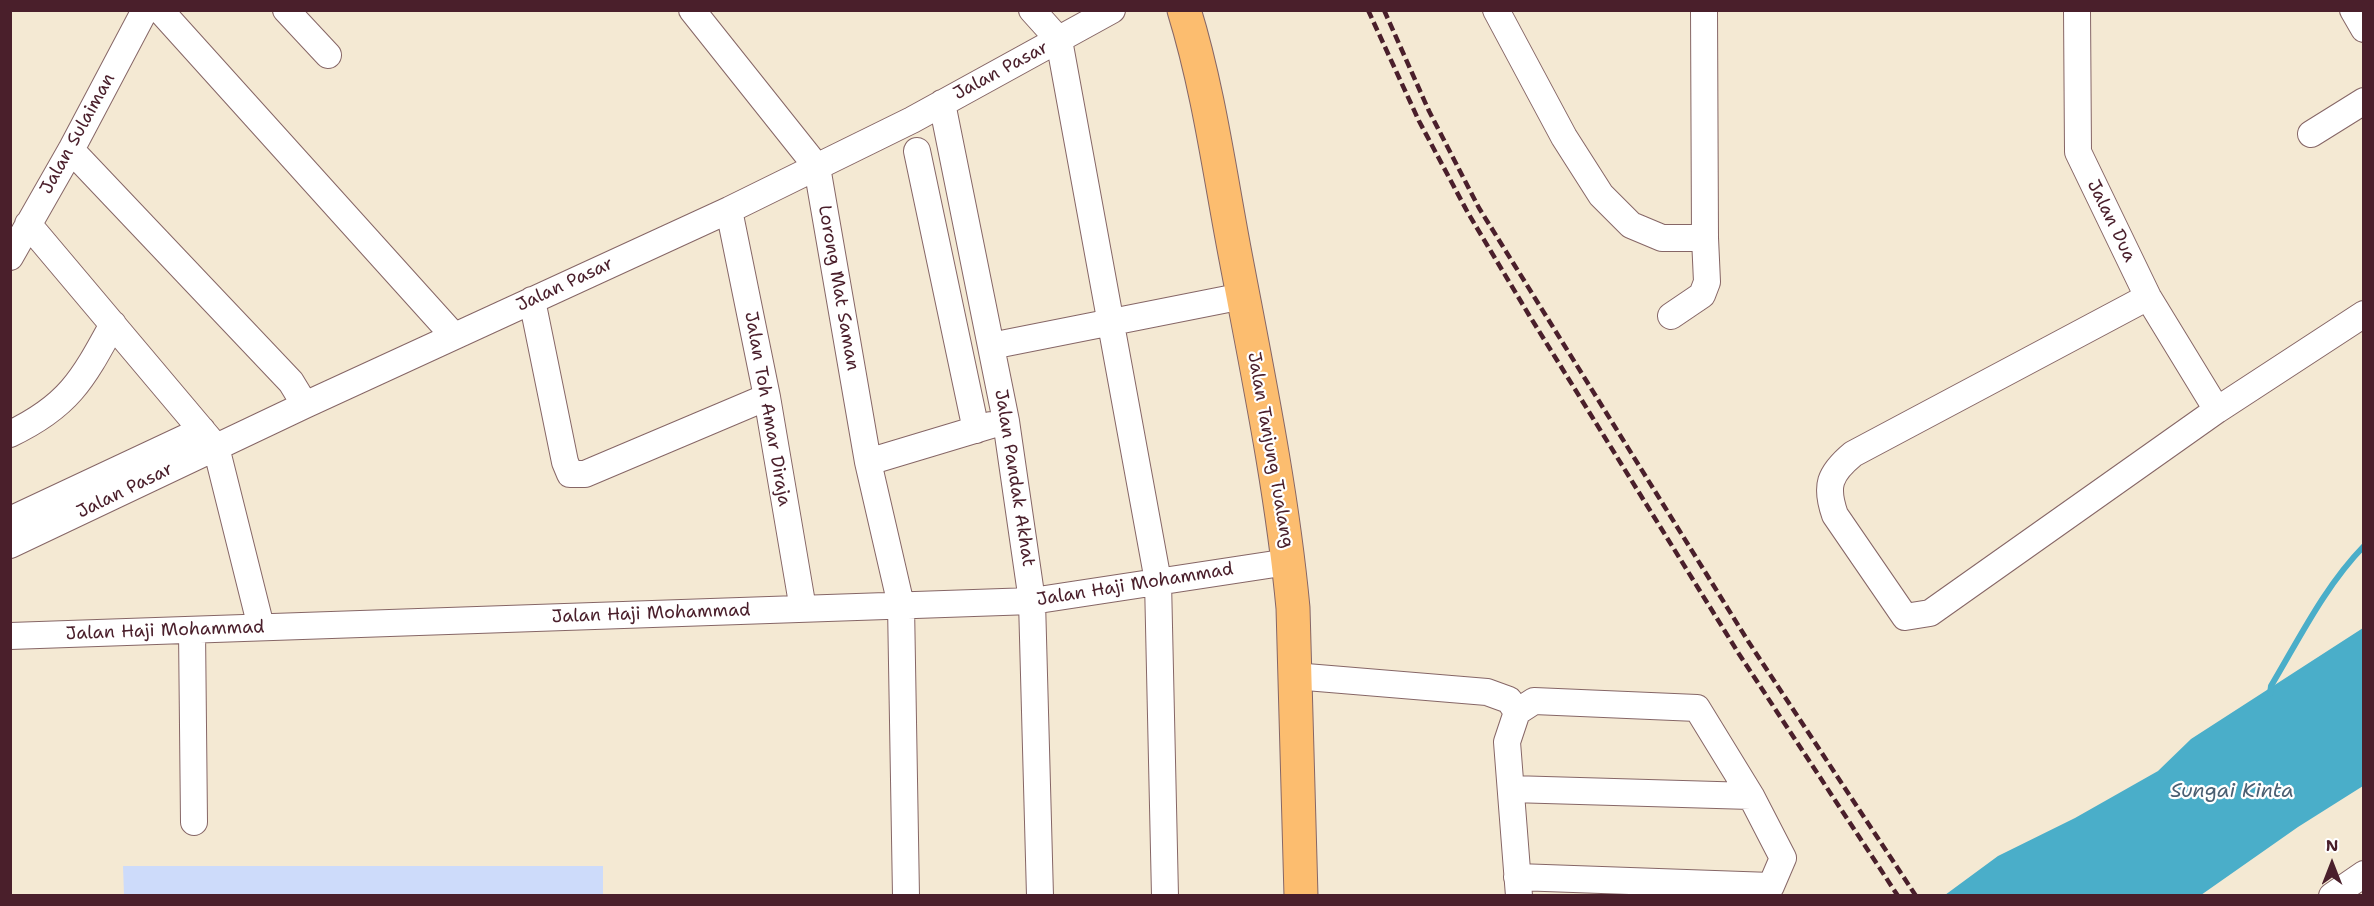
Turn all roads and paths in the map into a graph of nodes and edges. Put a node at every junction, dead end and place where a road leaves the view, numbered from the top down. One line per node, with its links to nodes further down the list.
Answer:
1 (145, 10): 18 (street, Jalan Sulaiman)
2 (160, 10): 34 (street)
3 (286, 10): 14 (street)
4 (693, 10): 20 (street, Lorong Mat Saman)
5 (1032, 10): 13 (street)
6 (1112, 10): 13 (street, Jalan Pasar)
7 (1184, 10): 27 (main road, Jalan Tanjung Tualang)
8 (1496, 10): 25 (street)
9 (1704, 10): 25 (street)
10 (2077, 10): 28 (street, Jalan Dua)
11 (2353, 10): 12 (street)
12 (2364, 29)
13 (1059, 40): 16 (street, Jalan Pasar); 32 (street)
14 (328, 55)
15 (2364, 101): 17 (street)
16 (942, 103): 20 (street, Jalan Pasar); 21 (street, Jalan Pandak Akhat)
17 (2311, 134)
18 (71, 150): 24 (street, Jalan Sulaiman); 37 (street)
19 (917, 151): 22 (street)
20 (817, 167): 23 (street, Jalan Pasar); 43 (street, Lorong Mat Saman)
21 (958, 181): 22 (street); 35 (street, Jalan Pandak Akhat)
22 (925, 188): 40 (street)
23 (729, 210): 29 (street, Jalan Pasar); 36 (street, Jalan Toh Amar Diraja)
24 (28, 224): 26 (street, Jalan Sulaiman); 33 (street)
25 (1705, 238): 31 (street)
26 (10, 257)
27 (1243, 296): 32 (street); 46 (main road, Jalan Tanjung Tualang)
28 (2148, 297): 38 (street, Jalan Dua); 38 (street)
29 (532, 300): 34 (street, Jalan Pasar); 36 (street)
30 (2364, 314): 38 (street)
31 (1671, 316)
32 (1110, 322): 35 (street); 47 (street)
33 (113, 324): 41 (street); 42 (street)
34 (454, 336): 37 (street, Jalan Pasar)
35 (991, 346): 39 (street, Jalan Pandak Akhat)
36 (767, 397): 50 (street, Jalan Toh Amar Diraja)
37 (305, 405): 42 (street, Jalan Pasar)
38 (2217, 410)
39 (1006, 421): 40 (street); 48 (street, Jalan Pandak Akhat)
40 (976, 430): 43 (street)
41 (10, 434)
42 (209, 438): 44 (street); 45 (street, Jalan Pasar); 51 (street)
43 (868, 462): 49 (street, Lorong Mat Saman)
44 (10, 520)
45 (10, 545)
46 (1288, 562): 47 (street, Jalan Haji Mohammad); 54 (main road, Jalan Tanjung Tualang)
47 (1158, 581): 48 (street, Jalan Haji Mohammad); 64 (street)
48 (1032, 601): 49 (street, Jalan Haji Mohammad); 63 (street, Jalan Pandak Akhat)
49 (901, 605): 50 (street, Jalan Haji Mohammad); 62 (street, Lorong Mat Saman)
50 (802, 609): 51 (street, Jalan Haji Mohammad)
51 (261, 627): 52 (street, Jalan Haji Mohammad)
52 (192, 630): 53 (street, Jalan Haji Mohammad); 58 (street)
53 (10, 636)
54 (1294, 676): 55 (street); 65 (main road, Jalan Tanjung Tualang)
55 (1517, 712): 56 (street); 57 (street)
56 (1511, 789): 57 (street); 60 (street)
57 (1751, 795): 61 (street)
58 (194, 822)
59 (2364, 874): 66 (street)
60 (1518, 886): 61 (street)
61 (1767, 891)
62 (906, 896)
63 (1040, 896)
64 (1165, 896)
65 (1301, 896)
66 (2332, 896)

